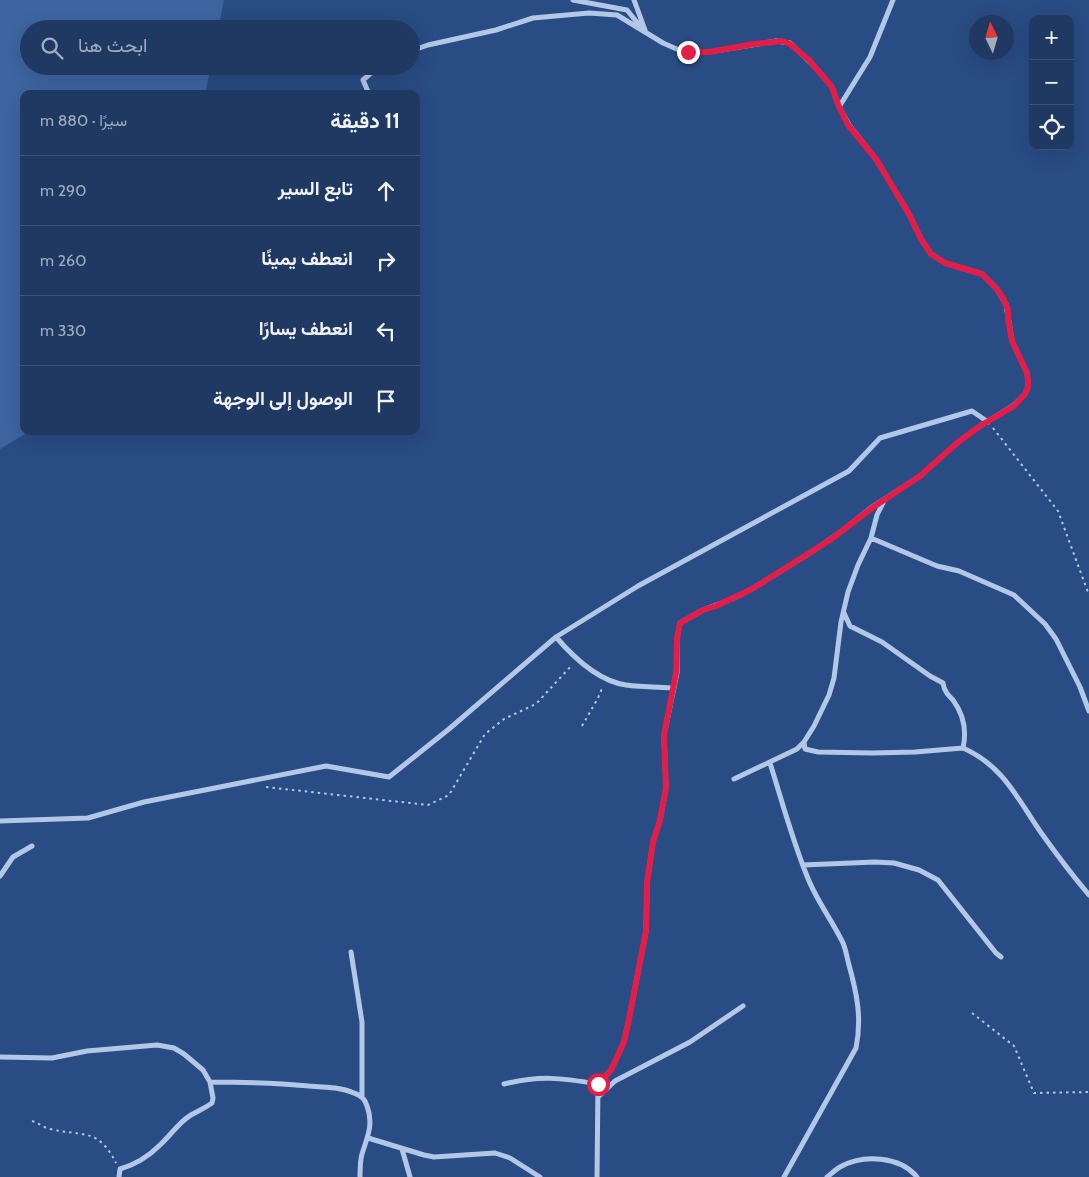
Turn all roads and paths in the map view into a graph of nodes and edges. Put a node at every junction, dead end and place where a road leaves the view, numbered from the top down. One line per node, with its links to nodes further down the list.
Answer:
1 (573, 0): 4 (street)
2 (634, 0): 4 (street)
3 (893, 0): 8 (street)
4 (646, 32): 5 (street); 8 (street)
5 (420, 48)
6 (369, 75): 7 (street)
7 (367, 90)
8 (839, 107): 9 (street)
9 (988, 422): 10 (street); 12 (path); 14 (street)
10 (884, 500): 11 (street); 17 (street)
11 (871, 538): 13 (street); 18 (street)
12 (1089, 595)
13 (844, 613): 20 (street); 21 (street)
14 (556, 637): 15 (street); 25 (street)
15 (577, 660): 16 (street); 24 (path)
16 (605, 679): 17 (street); 19 (path)
17 (674, 688): 37 (street)
18 (1089, 712)
19 (582, 726)
20 (804, 742): 21 (street); 22 (street)
21 (963, 748): 29 (street)
22 (770, 763): 23 (street); 27 (street)
23 (734, 780)
24 (262, 787)
25 (0, 820)
26 (32, 846): 28 (street)
27 (803, 865): 31 (street); 50 (street)
28 (0, 876)
29 (1089, 896)
30 (351, 952): 39 (street)
31 (1001, 957)
32 (743, 1006): 40 (street)
33 (972, 1013): 38 (path)
34 (0, 1057): 35 (street)
35 (210, 1082): 39 (street); 44 (street)
36 (504, 1084): 37 (street)
37 (598, 1084): 40 (street)
38 (1089, 1092)
39 (362, 1097): 42 (street)
40 (598, 1097): 49 (street)
41 (32, 1121): 44 (path)
42 (368, 1138): 43 (street); 46 (street)
43 (402, 1149): 47 (street); 48 (street)
44 (120, 1169): 45 (street)
45 (119, 1177)
46 (360, 1177)
47 (410, 1177)
48 (540, 1177)
49 (597, 1177)
50 (784, 1177)
51 (827, 1177): 52 (street)
52 (917, 1177)

